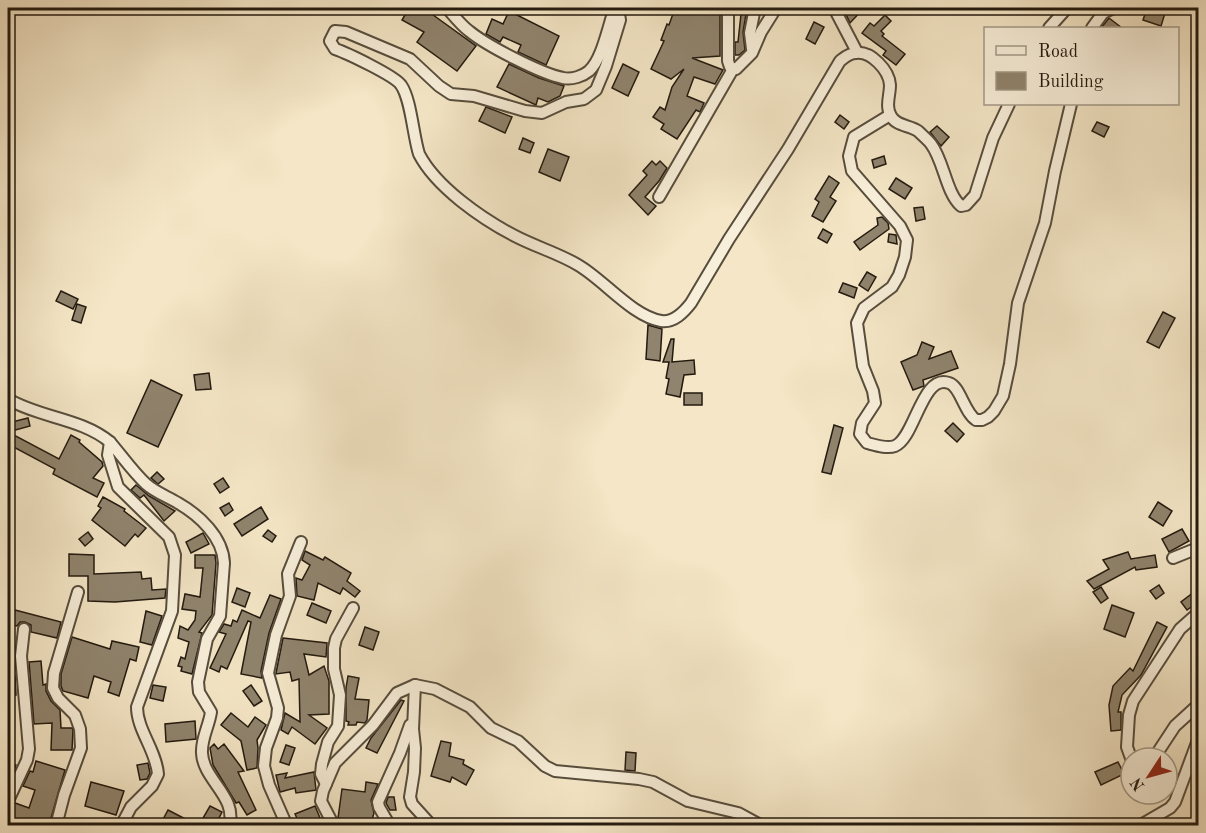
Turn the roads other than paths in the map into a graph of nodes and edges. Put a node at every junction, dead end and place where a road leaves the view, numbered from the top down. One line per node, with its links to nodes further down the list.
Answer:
1 (447, 8): 2 (street)
2 (617, 8): 11 (street)
3 (728, 8): 13 (street)
4 (755, 8): 12 (street)
5 (776, 8): 12 (street)
6 (834, 8): 11 (street)
7 (1067, 8): 9 (street)
8 (1114, 8): 10 (street)
9 (1050, 27)
10 (1093, 27)
11 (857, 52): 16 (street)
12 (752, 53): 13 (street)
13 (733, 69): 17 (street)
14 (1009, 105): 16 (street)
15 (1071, 105): 16 (street)
16 (890, 115)
17 (659, 197)
18 (8, 399): 19 (street)
19 (110, 442): 36 (street); 37 (street)
20 (301, 542): 38 (street)
21 (1198, 548): 22 (street)
22 (1173, 558)
23 (78, 592): 35 (street)
24 (353, 608): 33 (street)
25 (1198, 613): 31 (street)
26 (24, 629): 34 (street)
27 (415, 685): 29 (street); 33 (street); 42 (street)
28 (1198, 705): 32 (street)
29 (413, 716): 40 (street); 41 (street)
30 (1198, 740): 43 (street)
31 (1127, 746)
32 (1162, 746)
33 (326, 784): 39 (street)
34 (8, 801)
35 (56, 825)
36 (121, 825)
37 (229, 825)
38 (287, 825)
39 (334, 825)
40 (390, 825)
41 (432, 825)
42 (762, 825)
43 (1139, 825)

